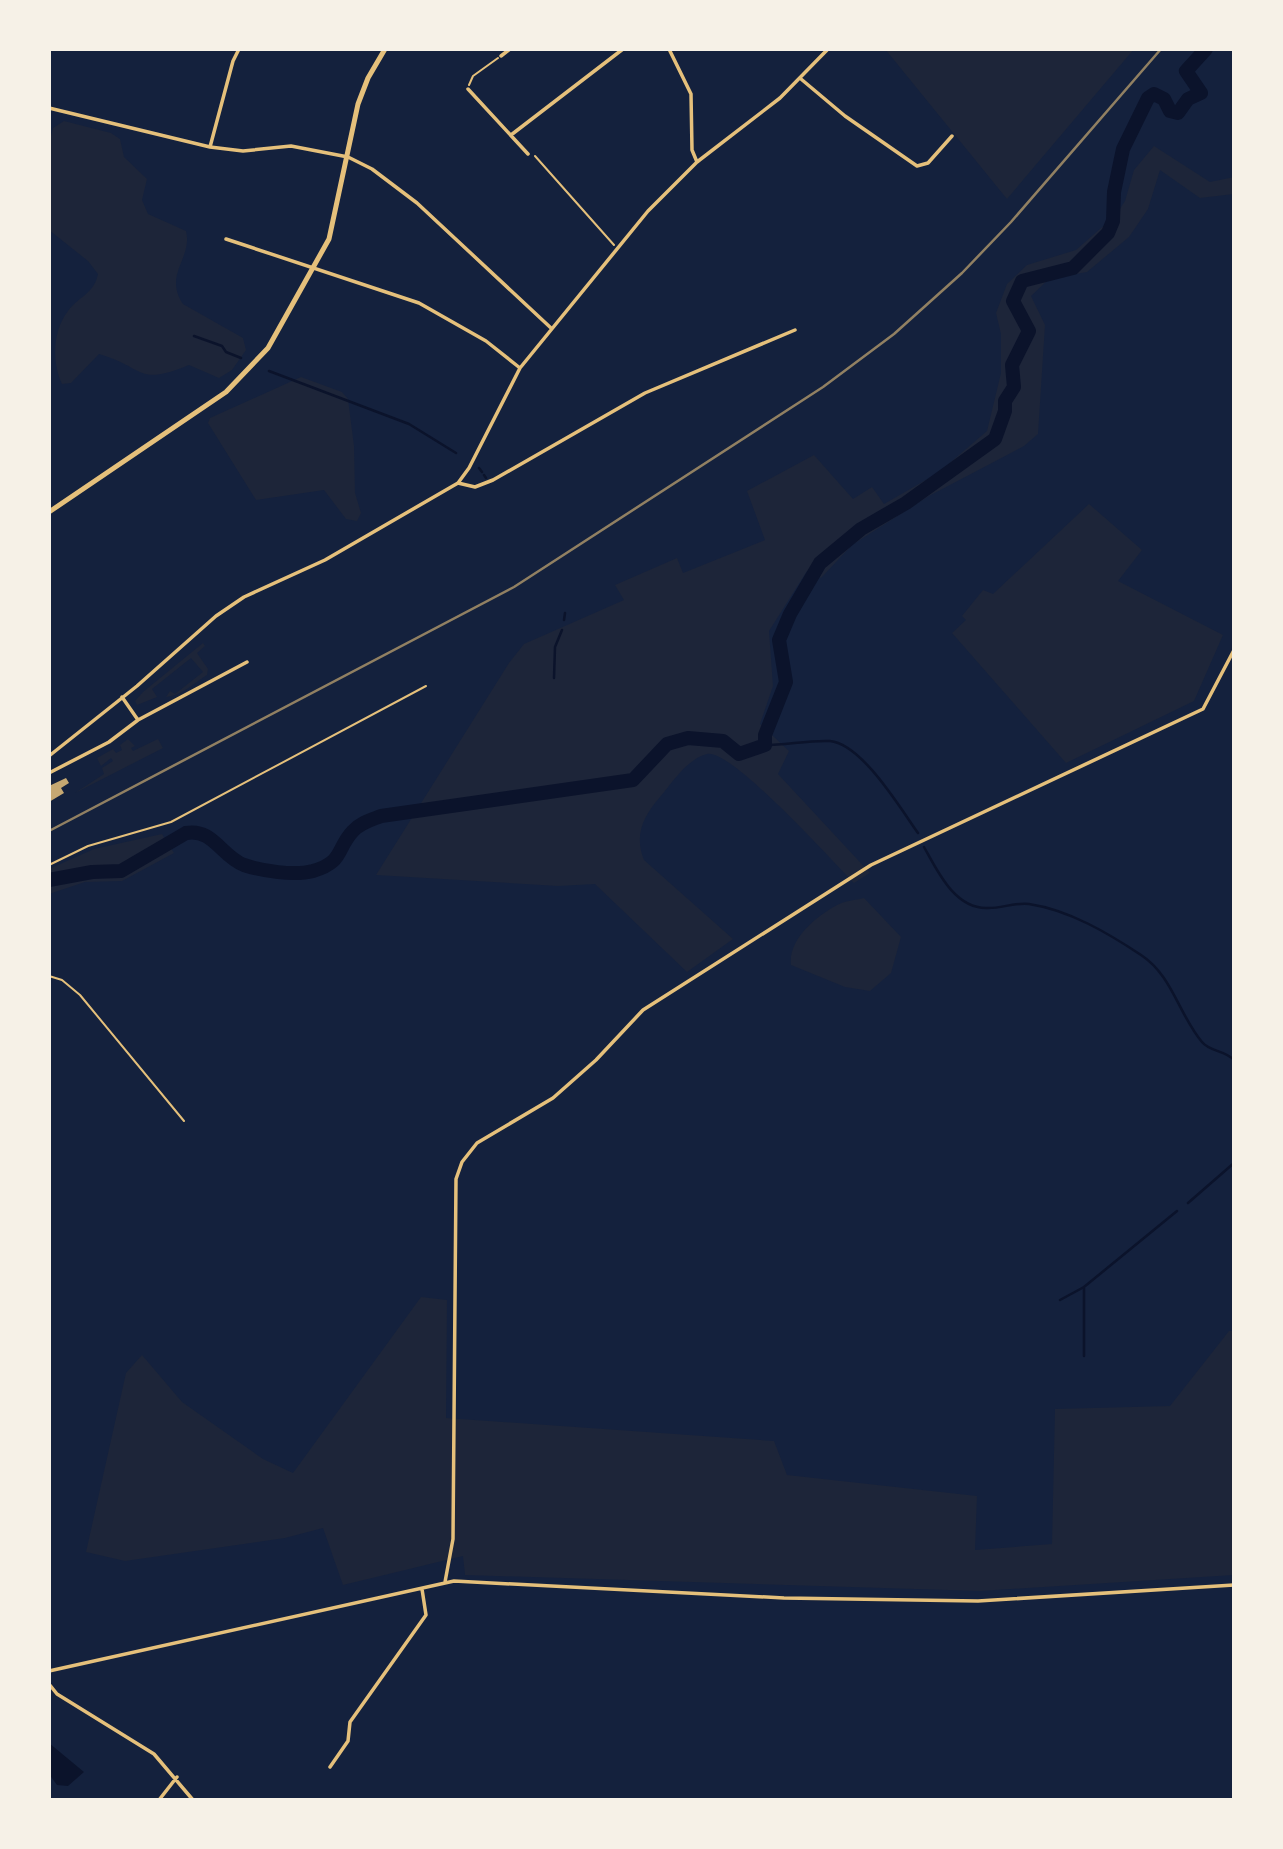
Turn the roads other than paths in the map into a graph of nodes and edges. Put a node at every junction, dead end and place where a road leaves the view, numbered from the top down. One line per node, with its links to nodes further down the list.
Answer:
1 (239, 49): 13 (street)
2 (385, 49): 15 (street)
3 (510, 49): 7 (street)
4 (623, 49): 11 (street)
5 (669, 49): 16 (street)
6 (828, 49): 8 (street)
7 (502, 55)
8 (801, 79): 12 (street); 16 (street)
9 (468, 89): 11 (street)
10 (49, 108): 13 (street)
11 (511, 135): 14 (street)
12 (952, 135)
13 (210, 147): 15 (street)
14 (528, 154)
15 (348, 157): 18 (street); 19 (street)
16 (697, 162): 19 (street)
17 (226, 239): 18 (street)
18 (315, 268): 21 (street); 23 (street)
19 (552, 328): 21 (street)
20 (795, 330): 22 (street)
21 (520, 368): 22 (street)
22 (458, 483): 27 (street)
23 (49, 512)
24 (1234, 650): 34 (street)
25 (247, 662): 28 (street)
26 (426, 686): 31 (lane)
27 (122, 697): 28 (street); 29 (street)
28 (138, 720): 30 (street)
29 (49, 756)
30 (49, 773)
31 (49, 865)
32 (49, 976): 33 (lane)
33 (184, 1121)
34 (445, 1583): 35 (street); 36 (street)
35 (1234, 1585)
36 (422, 1588): 37 (street); 39 (street)
37 (49, 1671)
38 (49, 1684): 40 (street)
39 (330, 1767)
40 (177, 1777): 41 (street); 42 (street)
41 (159, 1800)
42 (193, 1800)

